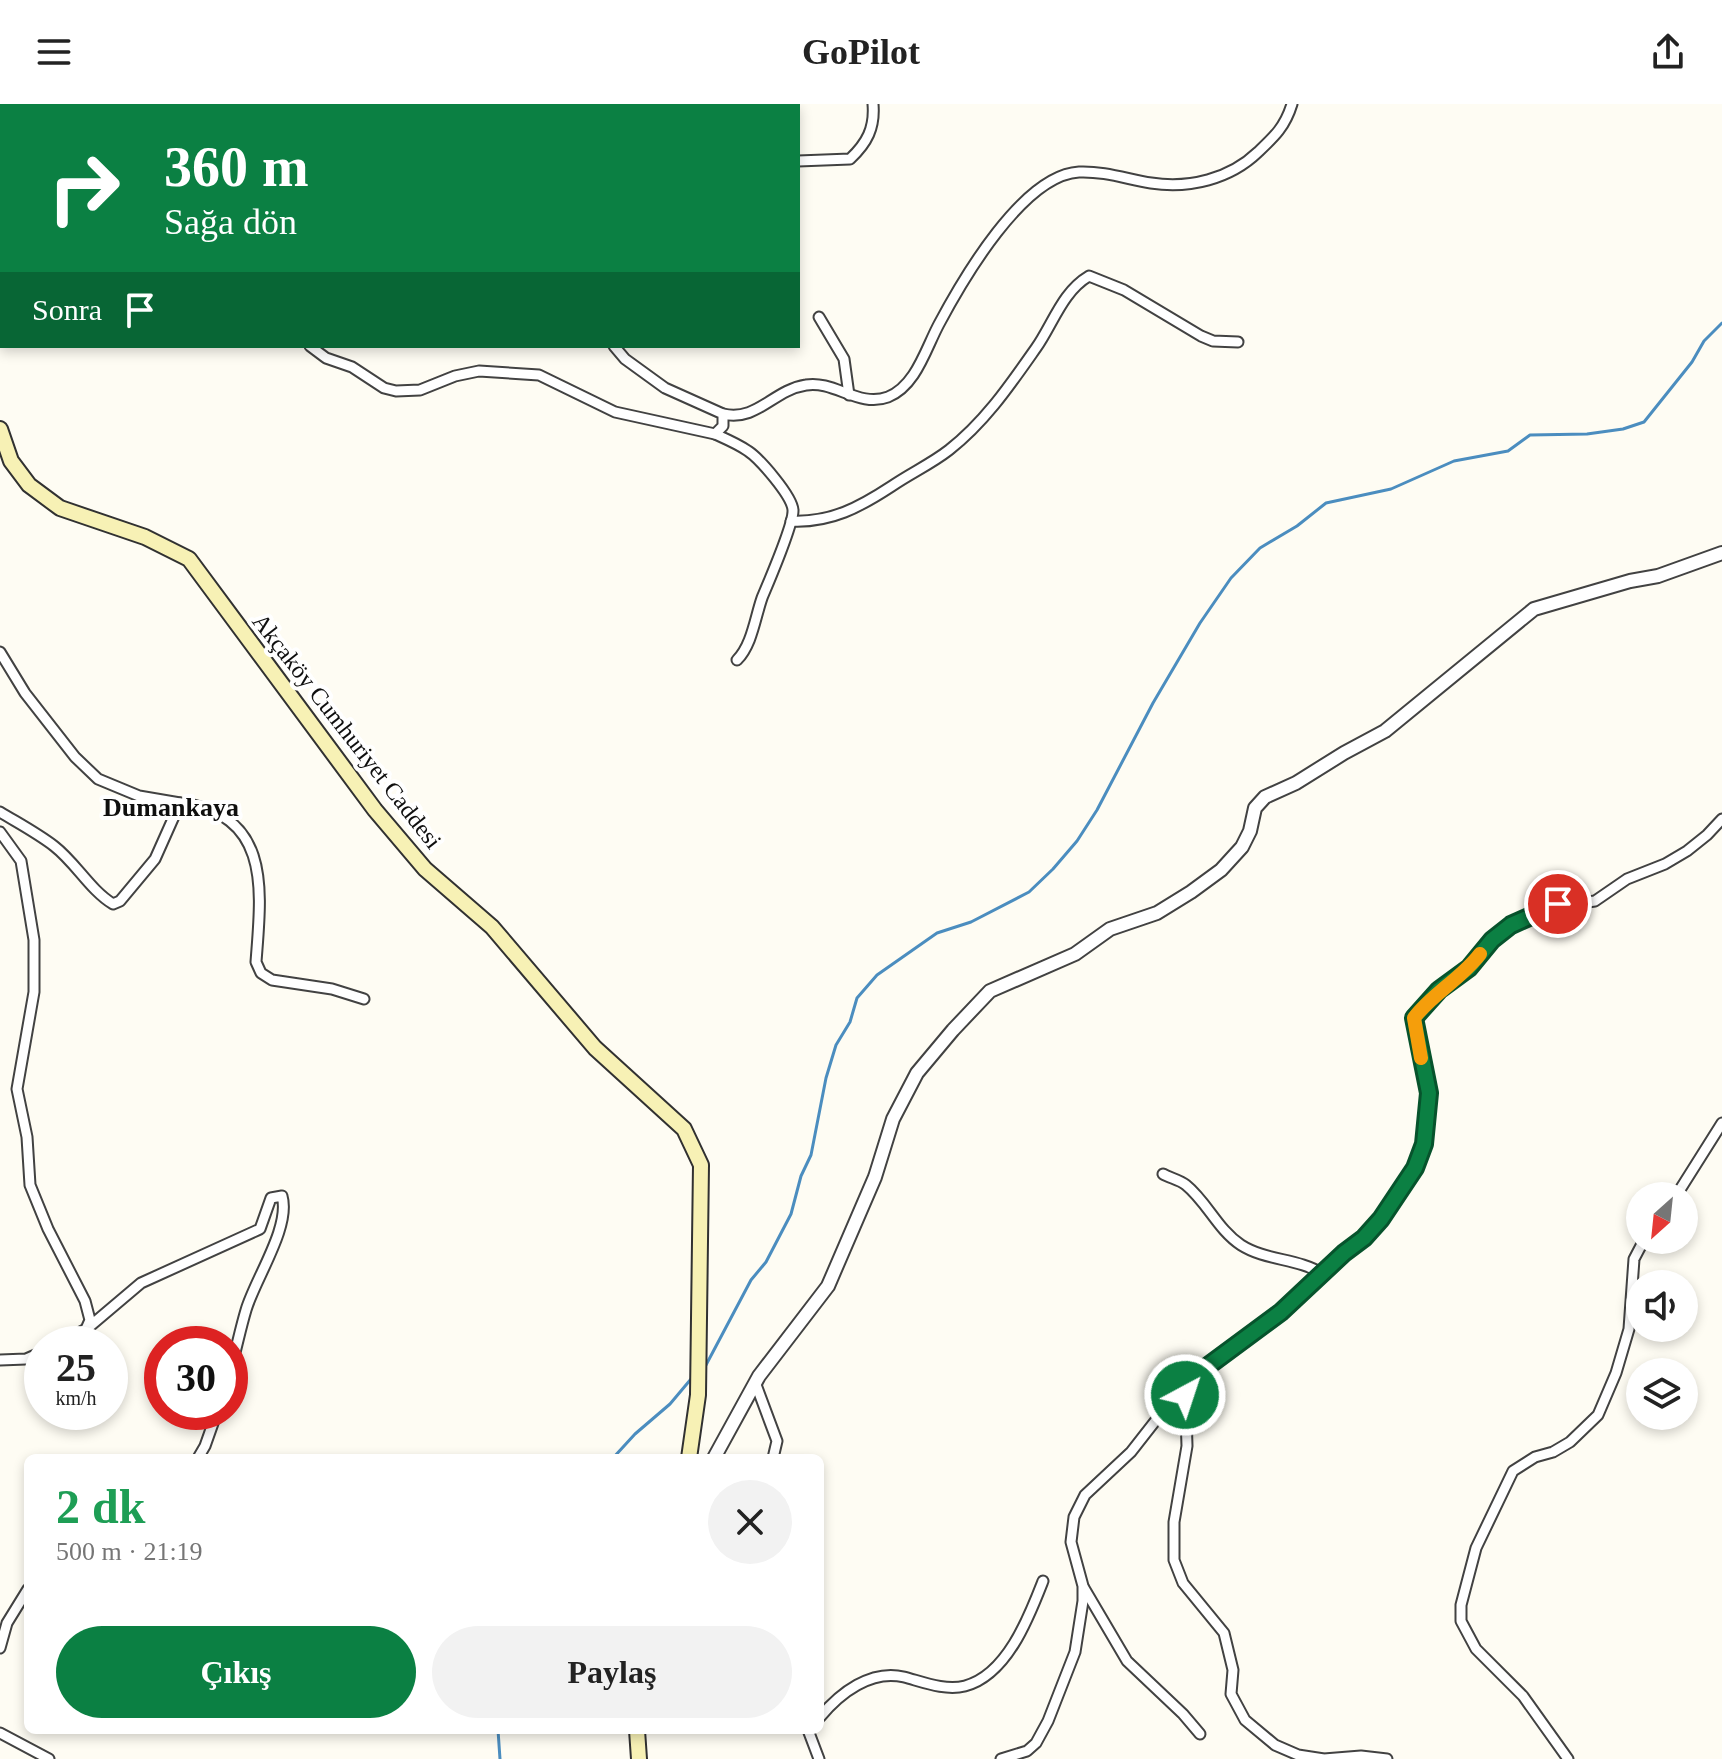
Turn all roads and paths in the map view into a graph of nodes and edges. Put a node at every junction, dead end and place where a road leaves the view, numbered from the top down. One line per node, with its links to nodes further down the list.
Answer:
1 (873, 104): 3 (street)
2 (1292, 104): 8 (street)
3 (800, 161)
4 (819, 317): 8 (street)
5 (1238, 342): 12 (street)
6 (313, 348): 11 (street)
7 (616, 348): 9 (street)
8 (849, 395): 9 (street)
9 (723, 414): 11 (street)
10 (0, 429): 35 (main road, Akçaköy Cumhuriyet Caddesi)
11 (715, 434): 12 (street)
12 (791, 521): 15 (street)
13 (1722, 553): 31 (street)
14 (0, 652): 16 (street)
15 (737, 660)
16 (180, 803): 17 (street); 20 (street)
17 (0, 812)
18 (1722, 819): 25 (street)
19 (0, 832): 26 (street)
20 (364, 999)
21 (1722, 1123): 23 (street)
22 (1163, 1174): 25 (street)
23 (1685, 1182)
24 (1637, 1254): 52 (street)
25 (1323, 1274): 32 (street)
26 (87, 1326)
27 (90, 1326): 28 (street)
28 (241, 1326)
29 (24, 1359): 30 (street)
30 (0, 1360)
31 (755, 1382): 36 (street); 37 (street)
32 (1185, 1383): 39 (street); 51 (street)
33 (211, 1430): 34 (street)
34 (200, 1454)
35 (690, 1454)
36 (716, 1454)
37 (774, 1454)
38 (1043, 1581): 42 (street)
39 (1083, 1586): 46 (street); 50 (street)
40 (24, 1595): 41 (street)
41 (0, 1648)
42 (824, 1713)
43 (0, 1733): 47 (street)
44 (637, 1734): 48 (main road)
45 (810, 1734): 49 (street)
46 (1200, 1734)
47 (49, 1759)
48 (639, 1759)
49 (819, 1759)
50 (1001, 1759)
51 (1387, 1759)
52 (1568, 1759)

